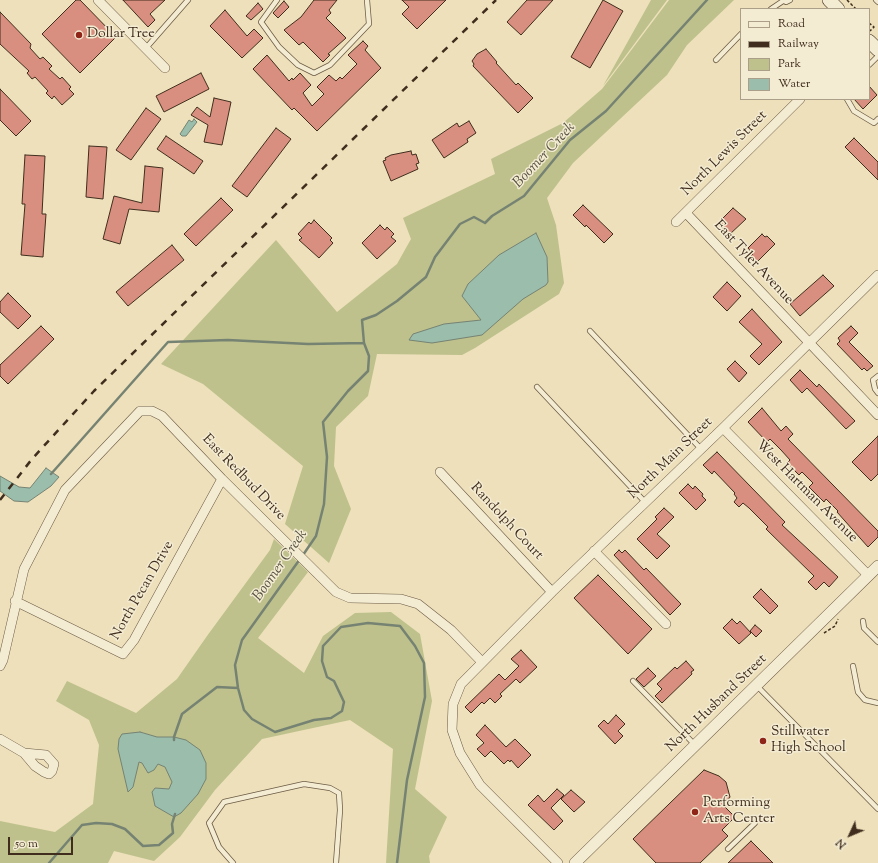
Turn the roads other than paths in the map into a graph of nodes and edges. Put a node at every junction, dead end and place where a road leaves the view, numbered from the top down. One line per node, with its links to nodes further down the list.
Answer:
1 (98, 0): 10 (street)
2 (188, 0): 10 (lane)
3 (276, 0): 4 (lane)
4 (367, 0)
5 (790, 0): 6 (lane)
6 (783, 1): 7 (lane)
7 (772, 8)
8 (740, 35): 13 (lane)
9 (870, 42): 11 (main road)
10 (146, 48): 15 (street)
11 (878, 50)
12 (878, 56): 14 (lane)
13 (716, 60)
14 (870, 64)
15 (165, 68)
16 (799, 100): 21 (street, North Lewis Street)
17 (848, 100): 19 (lane)
18 (878, 119): 19 (lane)
19 (874, 123): 20 (lane)
20 (878, 127)
21 (686, 213): 22 (street); 25 (street, East Tyler Avenue)
22 (676, 222)
23 (878, 275): 25 (street, North Main Street)
24 (590, 331): 31 (lane)
25 (808, 343): 29 (street, East Tyler Avenue); 30 (street, North Main Street)
26 (878, 376): 28 (lane)
27 (537, 387): 34 (lane)
28 (878, 393)
29 (878, 416)
30 (723, 428): 31 (street, North Main Street); 37 (street, West Hartman Avenue)
31 (701, 449): 34 (street, North Main Street)
32 (440, 472): 38 (street, Randolph Court)
33 (222, 479): 39 (street, North Pecan Drive); 39 (street, East Redbud Drive); 43 (street, East Redbud Drive)
34 (645, 502): 35 (street, North Main Street)
35 (594, 551): 38 (street, North Main Street); 41 (street)
36 (878, 566): 37 (street, North Husband Street)
37 (868, 575): 47 (street, North Husband Street)
38 (552, 592): 43 (street, North Main Street)
39 (15, 601): 44 (street)
40 (863, 621): 42 (lane)
41 (666, 624)
42 (878, 642)
43 (482, 661): 57 (street, North Main Street)
44 (0, 666)
45 (853, 666): 48 (lane)
46 (633, 681): 50 (lane)
47 (757, 686): 50 (street, North Husband Street); 52 (lane)
48 (878, 703)
49 (0, 739): 51 (street)
50 (696, 746): 58 (street, North Husband Street)
51 (24, 753)
52 (878, 809)
53 (755, 823): 54 (lane)
54 (728, 849)
55 (233, 863): 56 (lane)
56 (336, 863)
57 (558, 863)
58 (575, 863)

